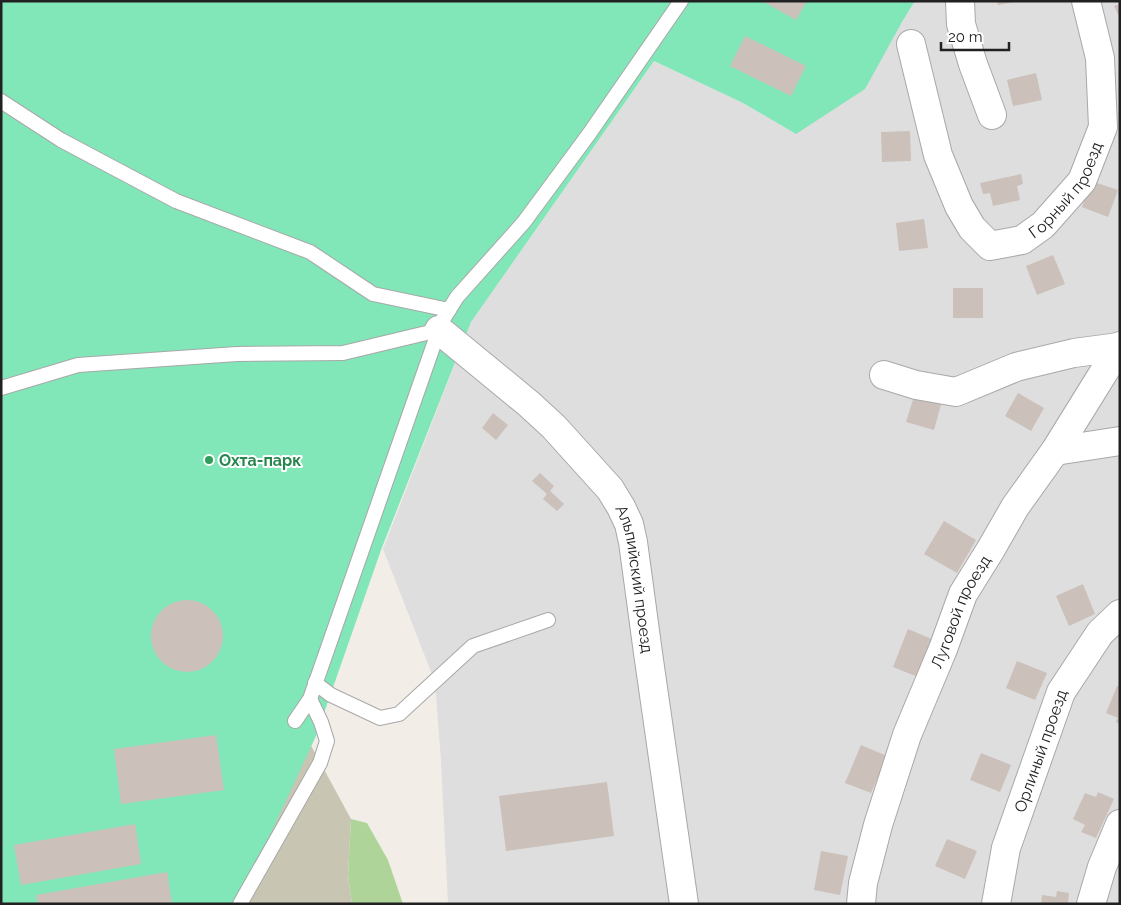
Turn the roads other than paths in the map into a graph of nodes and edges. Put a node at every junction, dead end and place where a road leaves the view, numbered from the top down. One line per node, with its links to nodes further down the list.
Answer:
1 (680, 1): 7 (lane)
2 (960, 1): 6 (street)
3 (1086, 1): 4 (street, Горный проезд)
4 (911, 44)
5 (1, 101): 7 (lane)
6 (992, 115)
7 (444, 320): 10 (lane); 15 (lane); 20 (street, Альпийский проезд)
8 (1119, 346): 9 (street, Луговой проезд); 12 (street, Луговой проезд)
9 (884, 375)
10 (1, 388)
11 (1120, 441): 12 (street)
12 (1055, 451): 21 (street, Луговой проезд)
13 (1120, 614): 22 (street, Орлиный проезд)
14 (548, 620): 15 (lane)
15 (315, 684): 16 (lane)
16 (310, 699): 17 (lane); 19 (lane)
17 (295, 721)
18 (1120, 824): 23 (street)
19 (240, 904)
20 (684, 904)
21 (861, 904)
22 (996, 904)
23 (1091, 904)

